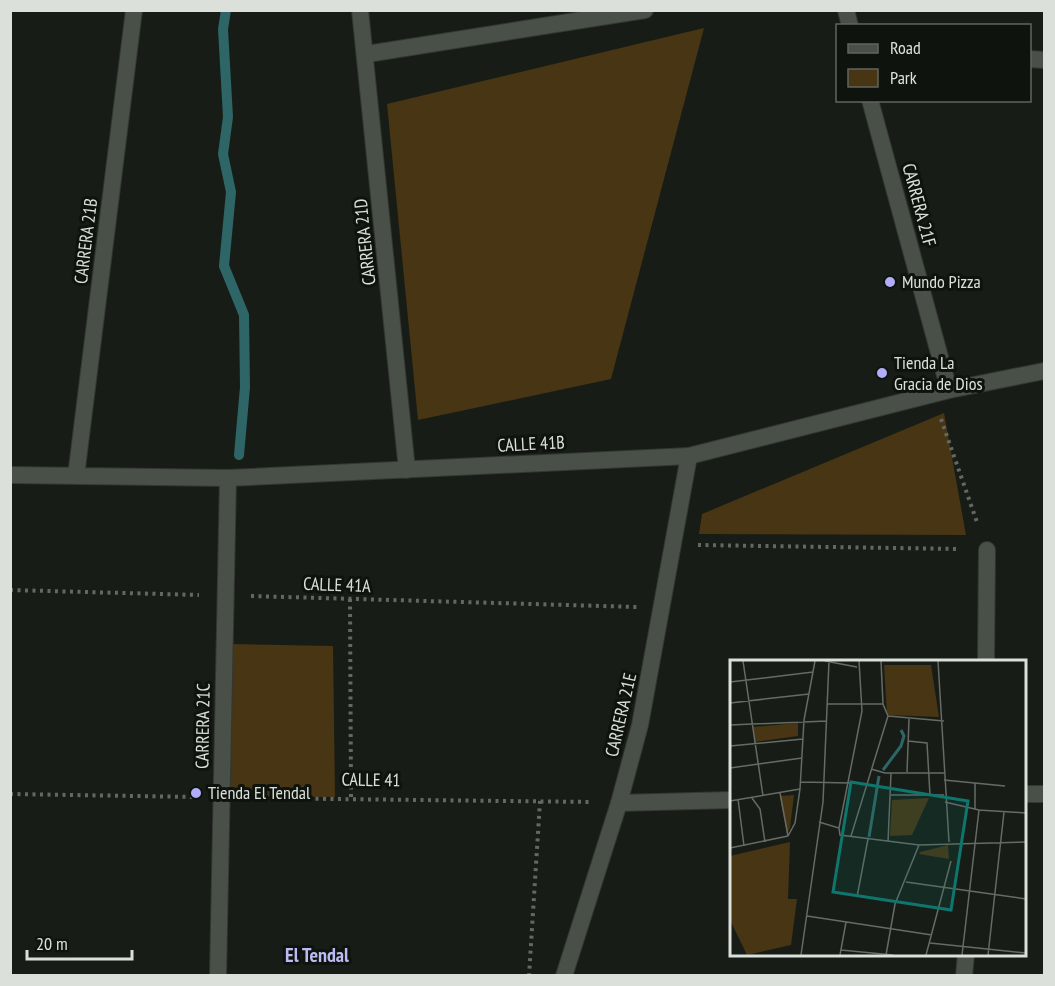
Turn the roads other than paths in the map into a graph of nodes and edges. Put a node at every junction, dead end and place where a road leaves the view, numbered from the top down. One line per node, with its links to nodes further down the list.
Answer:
1 (134, 10): 11 (street, CARRERA 21B)
2 (360, 10): 4 (street, CARRERA 21D)
3 (645, 10): 4 (street)
4 (366, 54): 9 (street, CARRERA 21D)
5 (871, 102): 7 (street, CARRERA 21F)
6 (1044, 371): 7 (street, CALLE 41B)
7 (949, 390): 8 (street, CALLE 41B)
8 (689, 456): 9 (street, CALLE 41B); 18 (street, CARRERA 21E)
9 (407, 470): 12 (street, CALLE 41B)
10 (10, 475): 11 (street, CALLE 41B)
11 (76, 476): 12 (street, CALLE 41B)
12 (228, 478): 20 (street, CARRERA 21C)
13 (987, 550): 14 (street)
14 (986, 660)
15 (1025, 794): 16 (street)
16 (1044, 794)
17 (730, 800): 18 (street)
18 (619, 802): 21 (street, CARRERA 21E)
19 (966, 956): 22 (street)
20 (218, 975)
21 (564, 975)
22 (964, 975)

